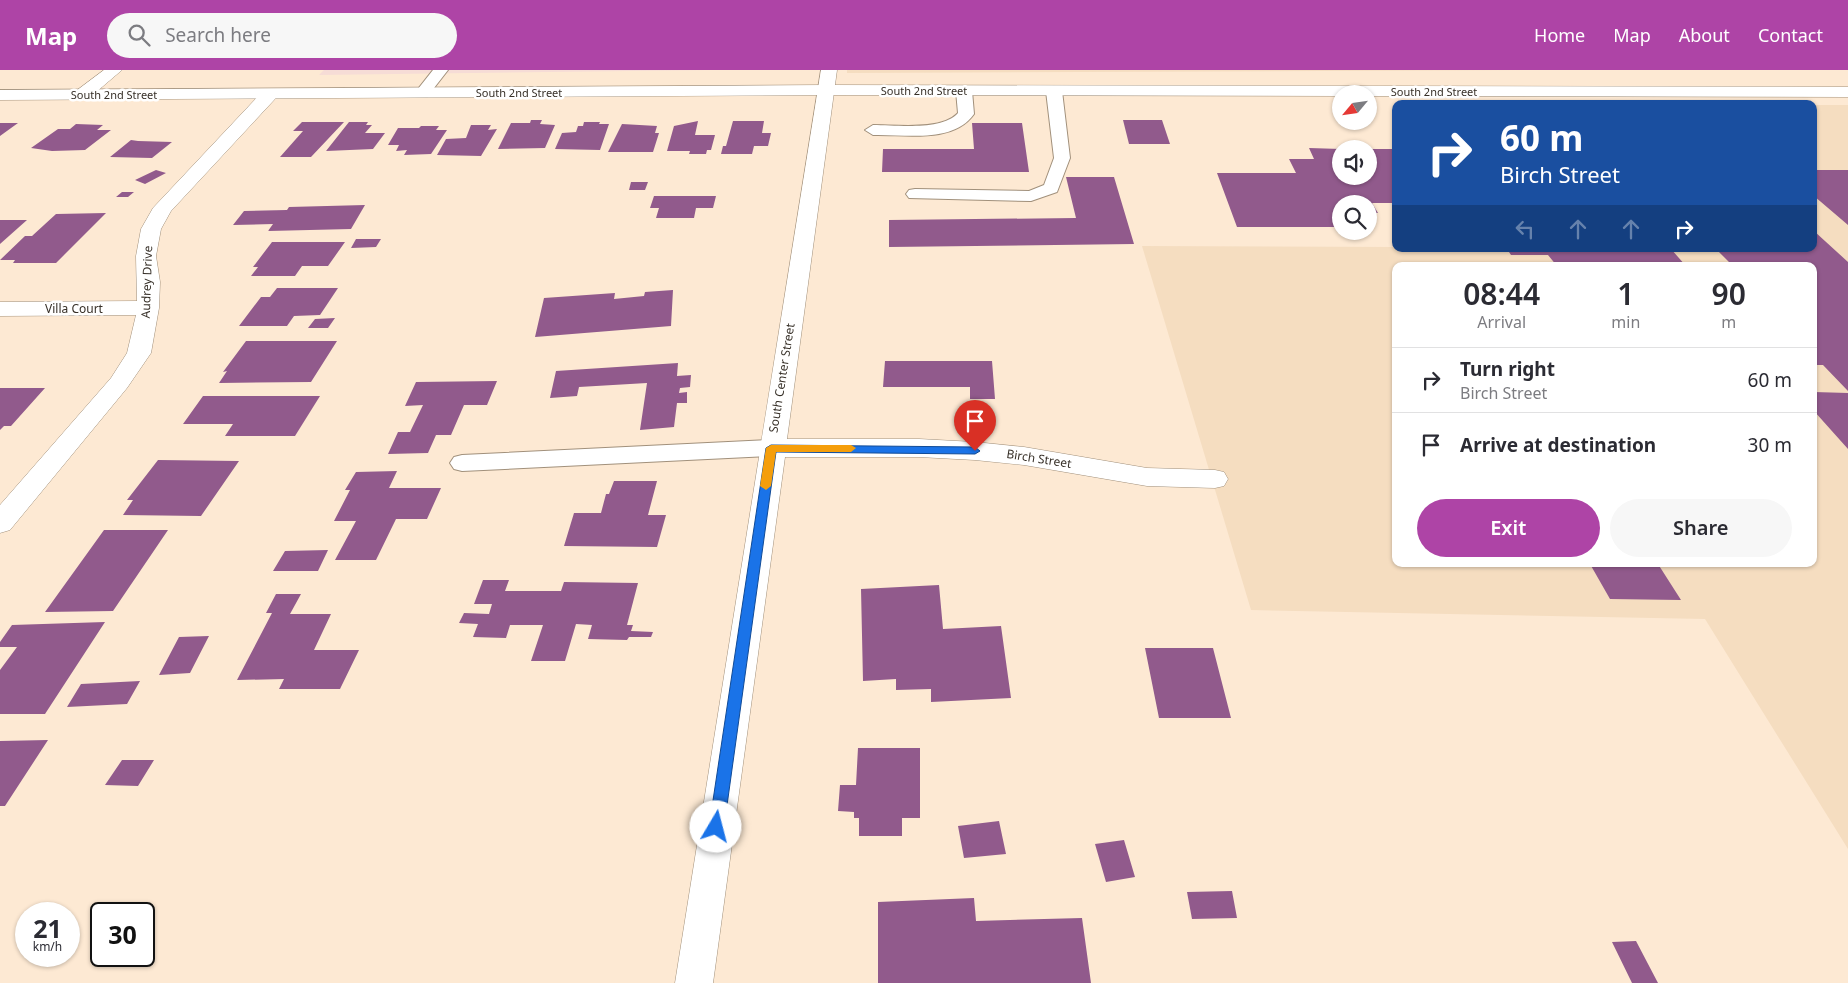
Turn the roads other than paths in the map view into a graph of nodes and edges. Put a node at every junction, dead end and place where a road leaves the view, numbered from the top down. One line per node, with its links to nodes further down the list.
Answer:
1 (114, 70): 9 (street)
2 (441, 70): 7 (lane)
3 (827, 80): 4 (street, South 2nd Street); 7 (street, South 2nd Street); 15 (street, South Center Street)
4 (964, 91): 5 (street, South 2nd Street); 11 (lane)
5 (1054, 91): 6 (street, South 2nd Street); 12 (lane)
6 (1848, 92)
7 (422, 94): 10 (street, South 2nd Street)
8 (0, 95): 9 (street, South 2nd Street)
9 (82, 95): 10 (street, South 2nd Street)
10 (269, 95): 13 (street, Audrey Drive)
11 (873, 130)
12 (915, 194)
13 (148, 308): 14 (street, Villa Court); 18 (street, Audrey Drive)
14 (0, 309)
15 (771, 448): 16 (lane); 17 (street, Birch Street); 19 (street, South Center Street)
16 (462, 463)
17 (1215, 479)
18 (0, 523)
19 (694, 983)

